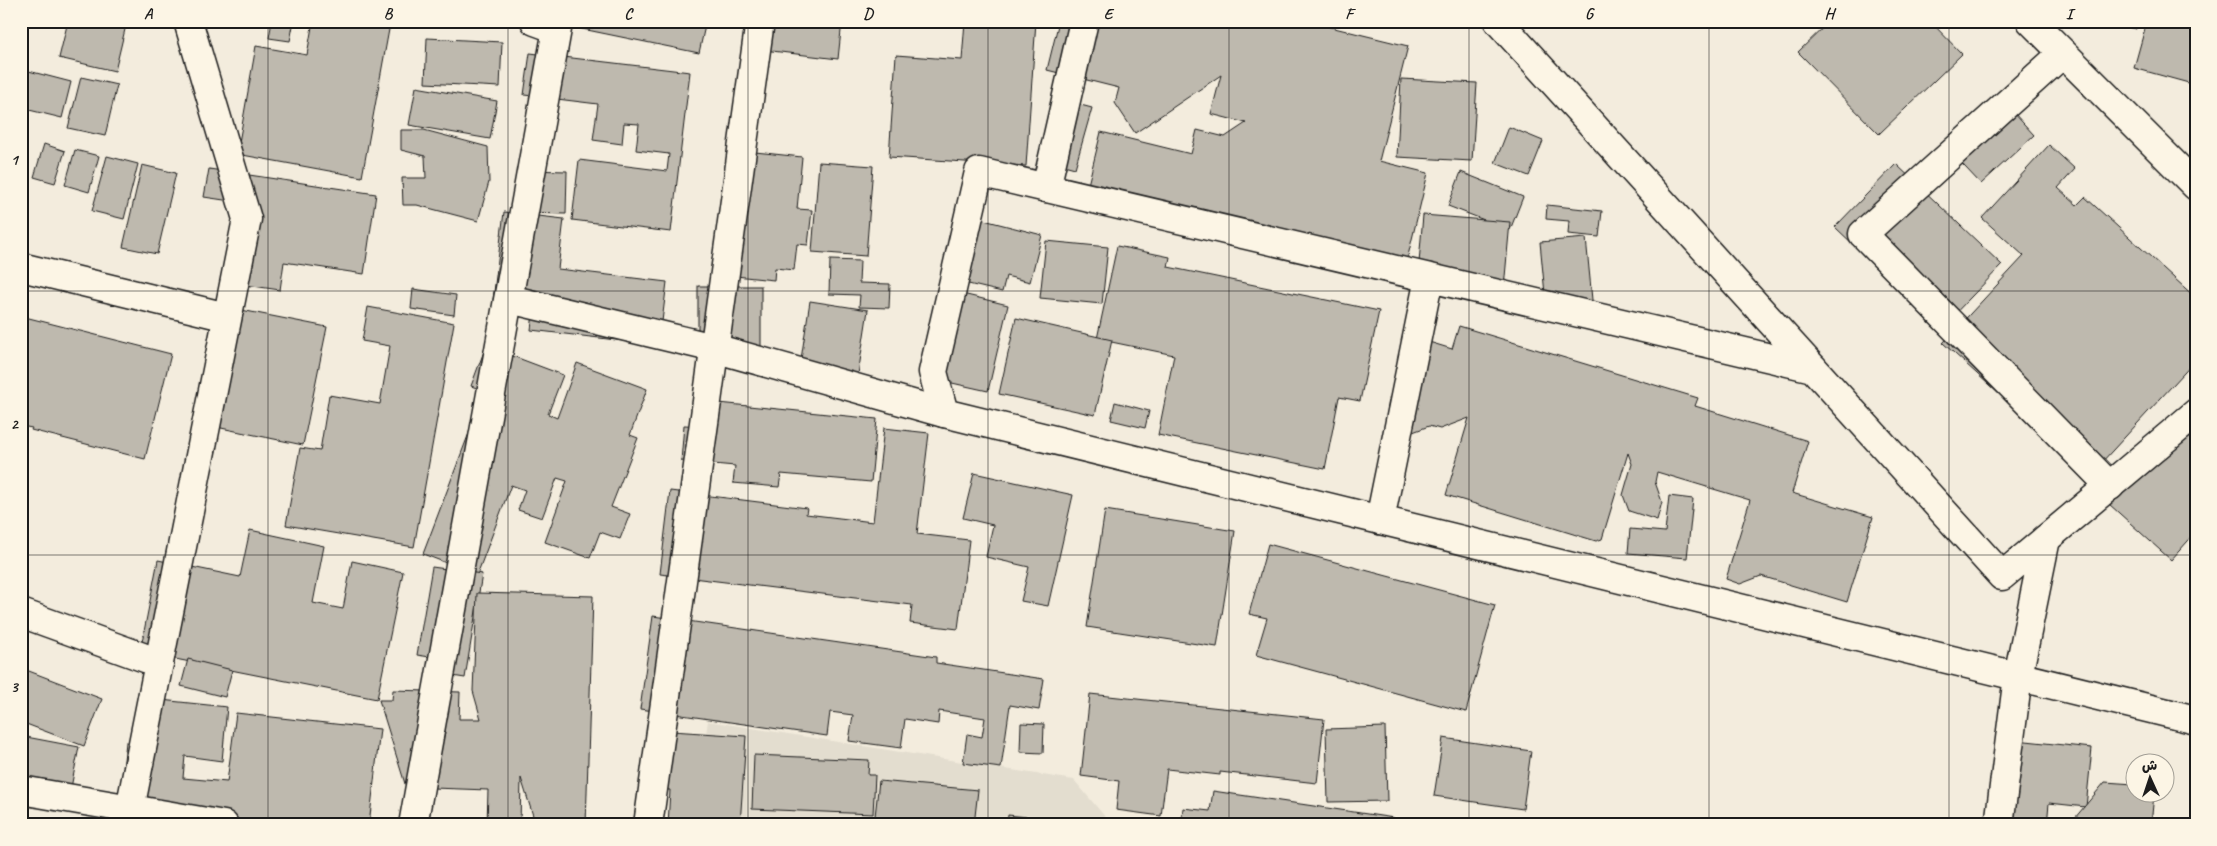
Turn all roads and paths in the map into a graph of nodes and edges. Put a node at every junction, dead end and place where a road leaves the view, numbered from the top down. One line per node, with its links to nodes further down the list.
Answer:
1 (188, 21): 12 (street)
2 (535, 21): 11 (street)
3 (760, 21): 13 (street)
4 (1084, 21): 8 (street)
5 (1498, 21): 14 (street)
6 (2049, 34): 7 (street); 17 (street)
7 (2196, 186)
8 (1046, 188): 10 (street); 15 (street)
9 (21, 267): 12 (street)
10 (1429, 278): 14 (street); 18 (street)
11 (509, 299): 13 (street); 27 (street)
12 (227, 317): 21 (street)
13 (714, 348): 15 (street); 28 (street)
14 (1813, 368): 19 (street)
15 (944, 413): 18 (street)
16 (2196, 413): 17 (street)
17 (2110, 486): 19 (street)
18 (1380, 520): 22 (street)
19 (2046, 539): 22 (street)
20 (21, 613): 21 (street)
21 (159, 663): 25 (street)
22 (2018, 676): 23 (street); 29 (street)
23 (2196, 720)
24 (21, 790): 25 (street)
25 (127, 817): 26 (street)
26 (224, 825)
27 (413, 825)
28 (648, 825)
29 (1999, 825)

